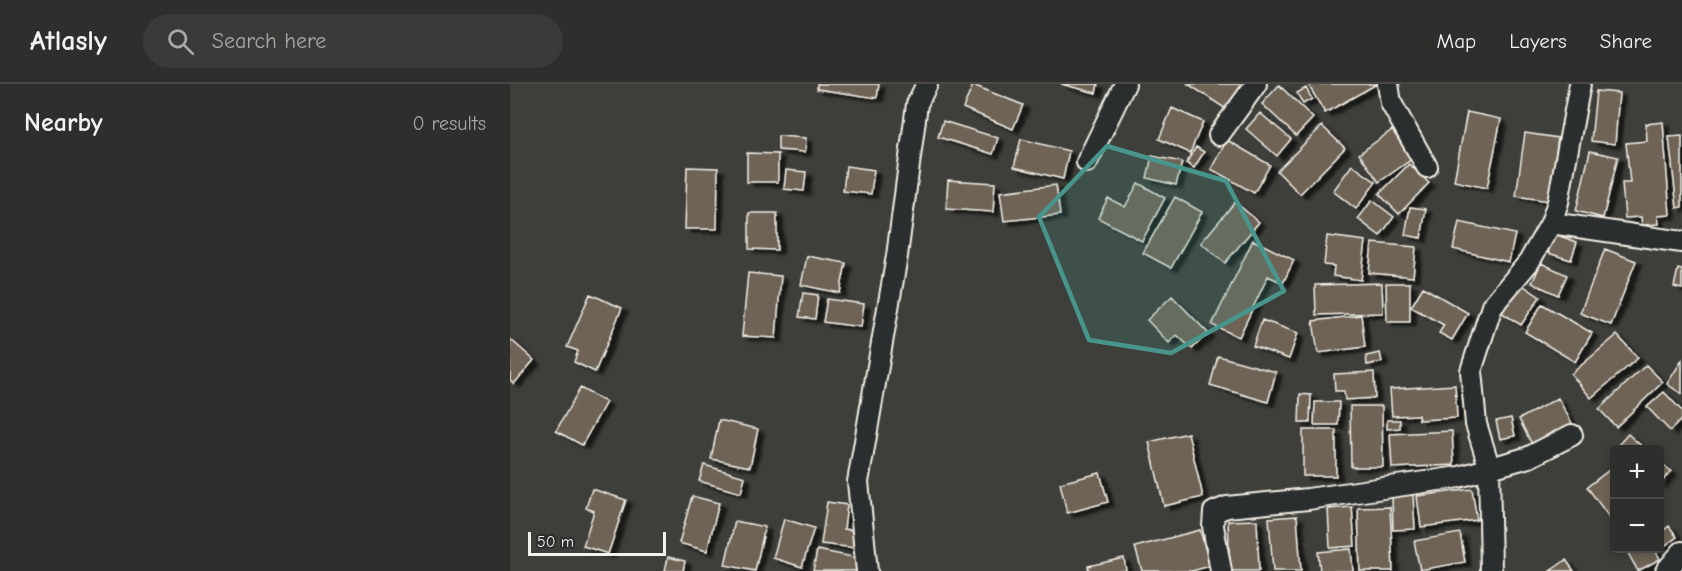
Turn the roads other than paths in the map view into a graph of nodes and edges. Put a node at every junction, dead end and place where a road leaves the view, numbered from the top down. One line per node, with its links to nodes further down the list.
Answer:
1 (927, 84): 14 (street)
2 (1125, 84): 7 (street)
3 (1256, 84): 6 (street)
4 (1388, 84): 8 (street)
5 (1580, 84): 9 (street)
6 (1219, 135)
7 (1088, 162)
8 (1427, 167)
9 (1551, 223): 10 (street); 12 (street)
10 (1682, 242)
11 (1572, 435): 12 (street)
12 (1489, 466): 15 (street); 16 (street)
13 (1682, 552): 17 (street)
14 (867, 571)
15 (1221, 571)
16 (1491, 571)
17 (1666, 571)

